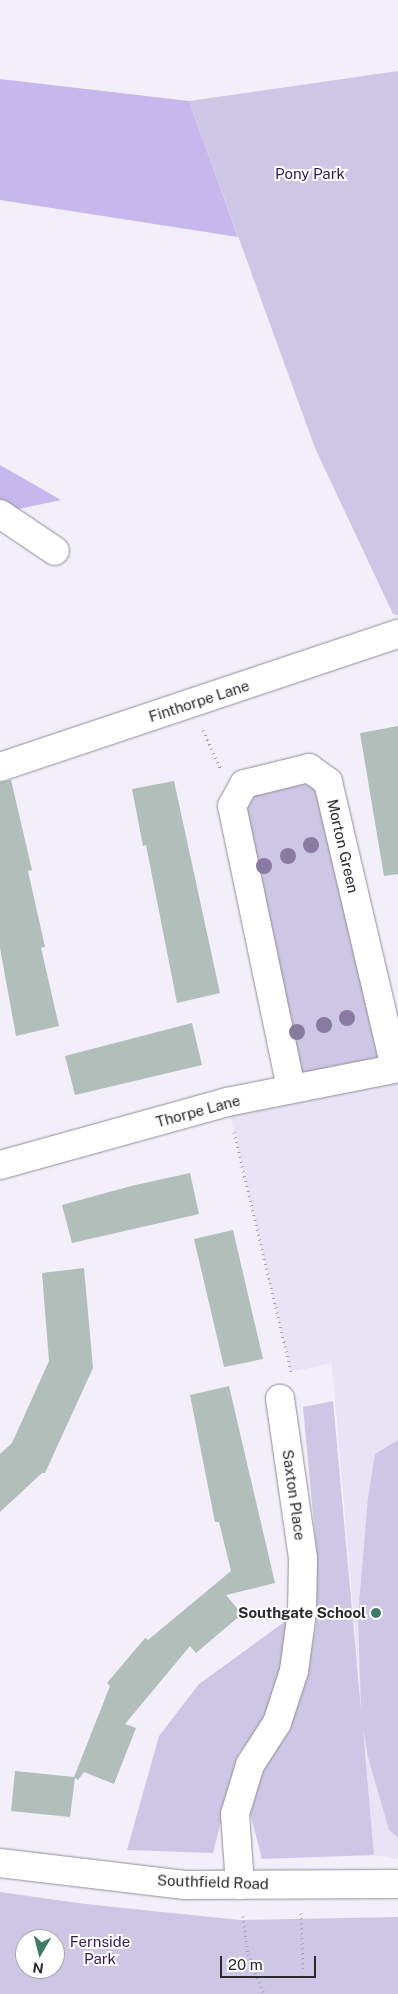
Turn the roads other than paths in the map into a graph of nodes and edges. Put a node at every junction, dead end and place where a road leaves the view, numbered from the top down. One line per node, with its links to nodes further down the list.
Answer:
1 (0, 514): 2 (street)
2 (55, 551)
3 (398, 634): 4 (street, Finthorpe Lane)
4 (0, 768)
5 (396, 1068): 6 (street, Thorpe Lane); 6 (street, Morton Green)
6 (291, 1088): 7 (street, Thorpe Lane)
7 (0, 1164)
8 (280, 1399): 11 (street, Saxton Place)
9 (0, 1863): 11 (street, Southfield Road)
10 (398, 1884): 11 (street, Southfield Road)
11 (240, 1885)

